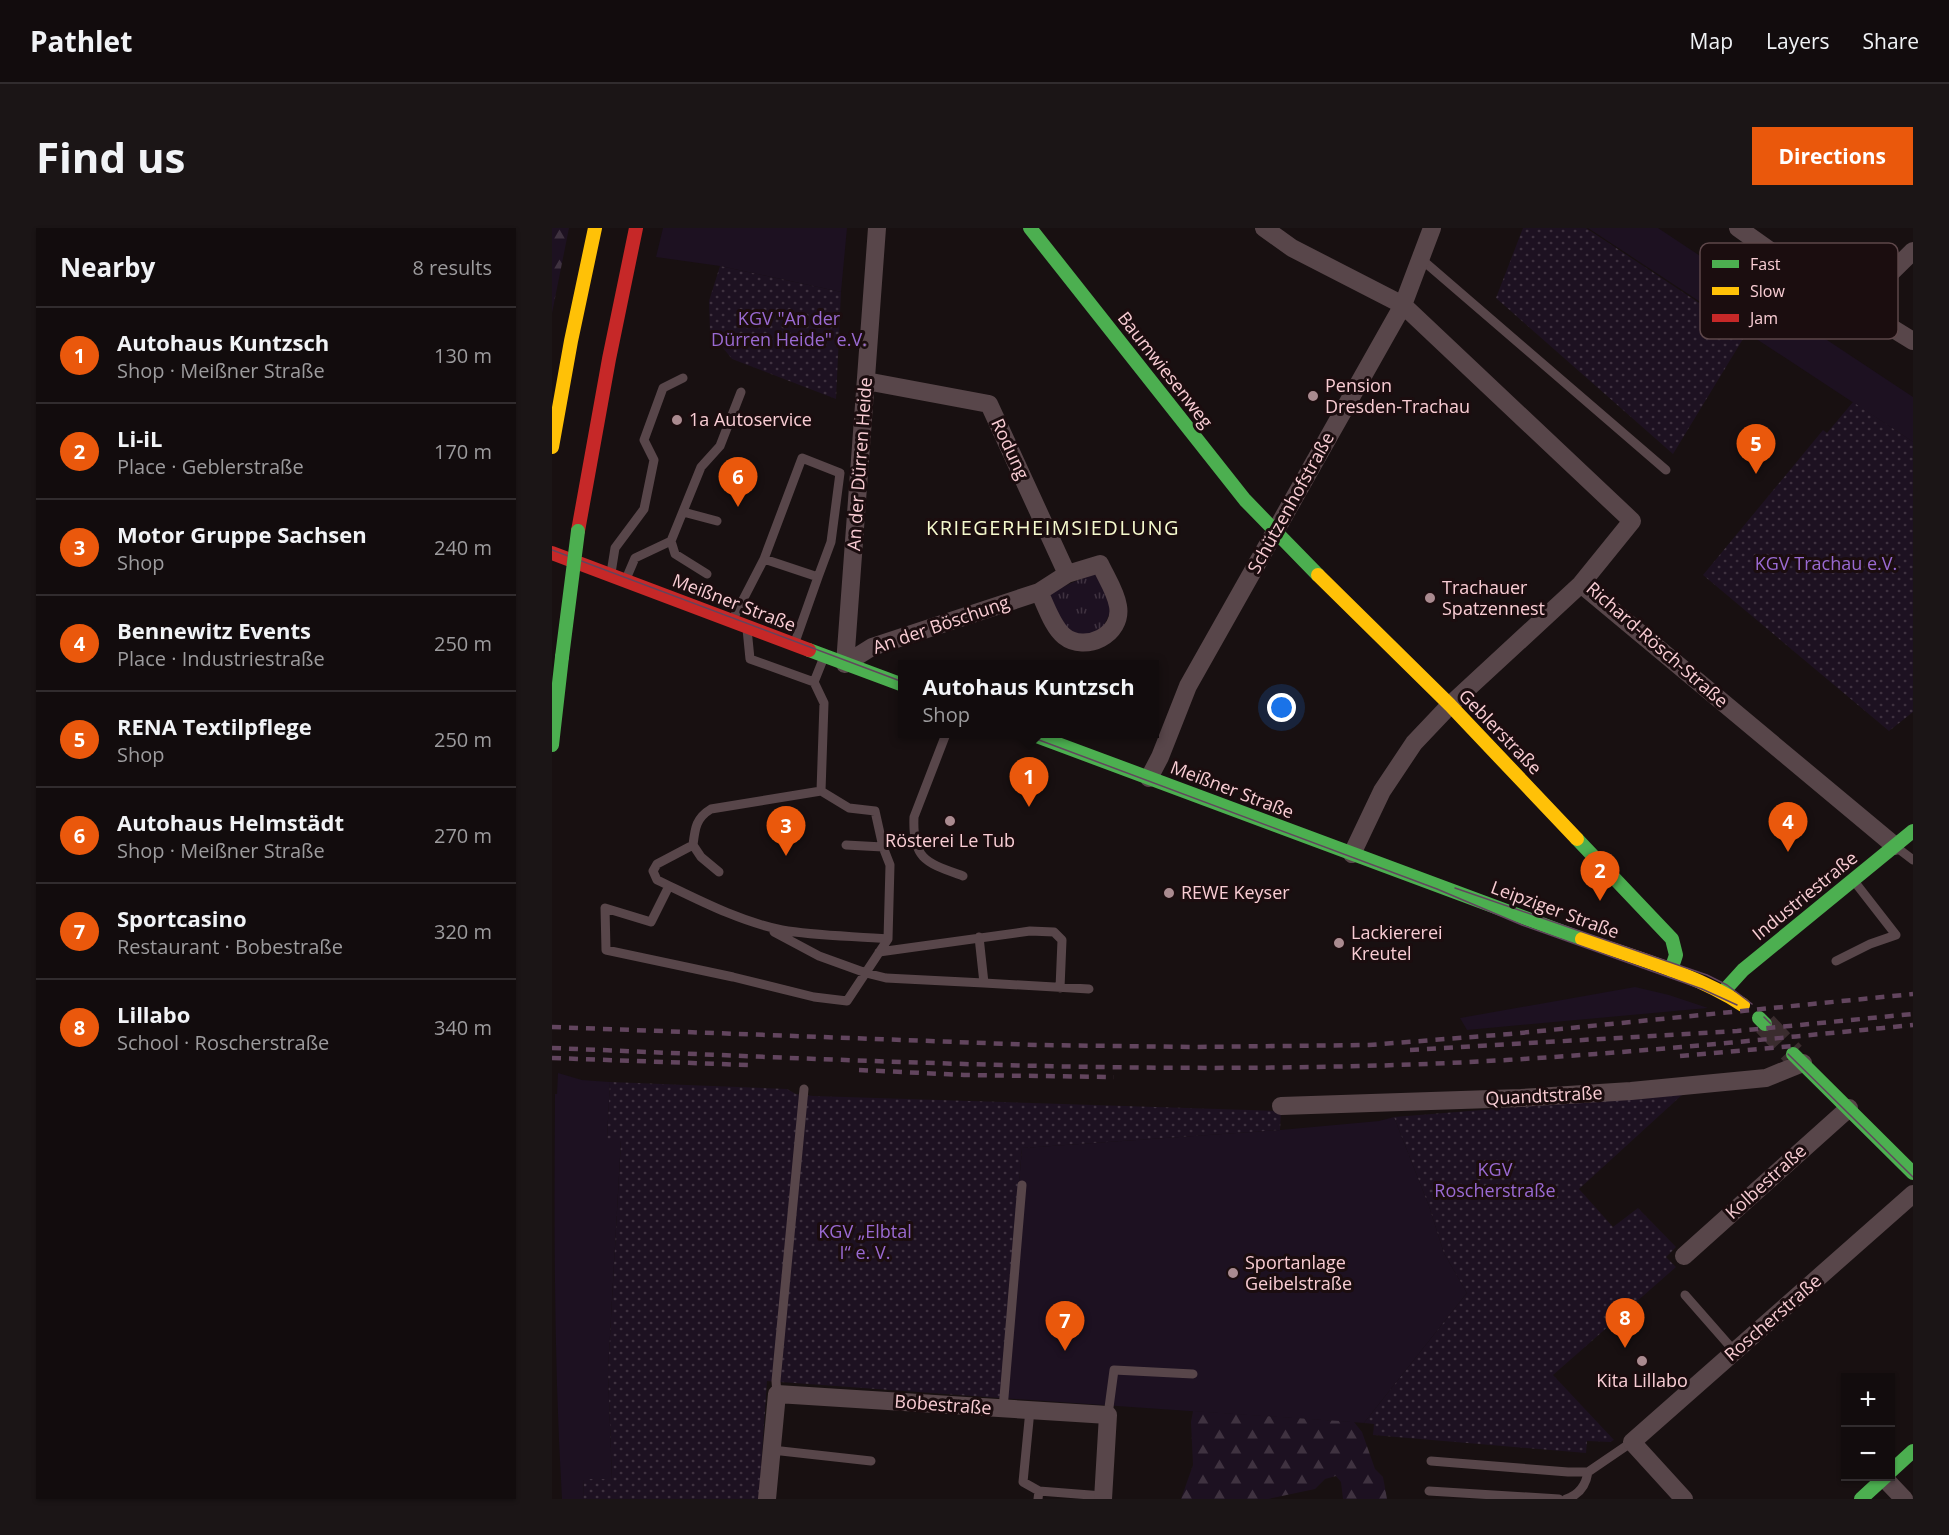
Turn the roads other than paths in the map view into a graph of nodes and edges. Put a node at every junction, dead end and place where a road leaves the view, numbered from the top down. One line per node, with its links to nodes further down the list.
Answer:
1 (595, 228): 18 (main road)
2 (636, 228): 43 (main road, bridge)
3 (877, 228): 16 (street, An der Dürren Heide)
4 (1030, 228): 22 (main road, Baumwiesenweg)
5 (1264, 228): 12 (street)
6 (1432, 228): 10 (street, Schützenhofstraße)
7 (1738, 228): 8 (street)
8 (1759, 243)
9 (1913, 251): 11 (street)
10 (1420, 258): 12 (street, Schützenhofstraße); 19 (lane)
11 (1898, 266)
12 (1403, 304): 22 (street, Schützenhofstraße); 31 (street, Richard-Rösch-Straße)
13 (1898, 331): 14 (street)
14 (1913, 341)
15 (683, 378): 28 (lane)
16 (866, 381): 27 (street, Rodung); 37 (street, An der Dürren Heide)
17 (741, 392): 20 (lane)
18 (552, 447)
19 (1666, 470)
20 (683, 512): 21 (lane); 23 (lane)
21 (717, 520)
22 (1274, 532): 40 (main road, Geblerstraße); 44 (street, Schützenhofstraße)
23 (671, 541): 26 (lane); 30 (lane)
24 (552, 554): 28 (main road, Meißner Straße)
25 (764, 559): 29 (lane); 29 (lane); 33 (lane)
26 (707, 574)
27 (1067, 574): 32 (street, An der Böschung); 32 (street, An der Böschung)
28 (611, 576): 30 (main road, Meißner Straße)
29 (818, 577): 35 (lane)
30 (625, 581): 33 (main road, Meißner Straße)
31 (1581, 584): 40 (street); 49 (street, Richard-Rösch-Straße)
32 (1039, 591): 37 (street, An der Böschung)
33 (732, 621): 34 (main road, Meißner Straße)
34 (747, 627): 35 (main road, Meißner Straße); 38 (lane)
35 (794, 645): 36 (main road, Meißner Straße)
36 (825, 656): 37 (main road, Meißner Straße); 38 (lane)
37 (845, 664): 39 (main road, Meißner Straße)
38 (814, 682): 45 (lane)
39 (898, 683)
40 (1450, 705): 51 (street); 62 (main road, Geblerstraße)
41 (944, 738): 54 (lane)
42 (1042, 738): 44 (main road, Meißner Straße)
43 (552, 745)
44 (1149, 778): 51 (main road, Meißner Straße)
45 (821, 791): 47 (lane); 50 (lane)
46 (1913, 831): 49 (main road, Industriestraße)
47 (693, 845): 53 (lane); 56 (lane)
48 (846, 845): 50 (lane)
49 (1895, 846): 52 (lane); 55 (main road, Industriestraße)
50 (883, 847): 59 (lane)
51 (1352, 854): 62 (main road, Leipziger Straße)
52 (1913, 860)
53 (719, 872)
54 (963, 876)
55 (1853, 880): 61 (lane); 67 (main road, Industriestraße)
56 (669, 886): 57 (lane); 63 (lane)
57 (763, 926): 59 (lane); 63 (lane)
58 (979, 938): 60 (lane); 64 (lane); 65 (lane)
59 (888, 939): 60 (lane)
60 (879, 952): 63 (lane)
61 (1836, 961)
62 (1671, 970): 67 (main road, Leipziger Straße)
63 (866, 973): 64 (lane)
64 (984, 983): 65 (lane)
65 (1060, 988): 66 (lane)
66 (1089, 989)
67 (1723, 992): 68 (main road, Leipziger Straße)
68 (1743, 1005)
69 (1798, 1058): 71 (street, Quandtstraße); 72 (main road)
70 (804, 1089): 80 (lane)
71 (1281, 1106)
72 (1849, 1108): 73 (main road); 76 (street, Kolbestraße)
73 (1913, 1173)
74 (1022, 1185): 81 (lane)
75 (1913, 1194): 78 (street, Roscherstraße)
76 (1684, 1256)
77 (1686, 1295): 78 (lane)
78 (1735, 1352): 84 (street, Roscherstraße)
79 (1193, 1374): 83 (lane)
80 (777, 1394): 81 (street, Bobestraße); 85 (street)
81 (1003, 1409): 82 (street, Bobestraße)
82 (1030, 1410): 83 (street, Bobestraße); 94 (lane)
83 (1108, 1415): 95 (street)
84 (1632, 1442): 90 (lane); 99 (street)
85 (772, 1450): 87 (lane); 96 (street)
86 (1913, 1451): 89 (main road)
87 (871, 1461)
88 (1431, 1461): 90 (lane)
89 (1895, 1468)
90 (1588, 1472): 98 (lane)
91 (1881, 1481): 100 (main road)
92 (1891, 1481): 101 (street)
93 (1429, 1491): 97 (lane)
94 (1039, 1495): 95 (lane)
95 (1103, 1498)
96 (767, 1499)
97 (1559, 1499)
98 (1566, 1499)
99 (1684, 1499)
100 (1861, 1499)
101 (1904, 1499)

